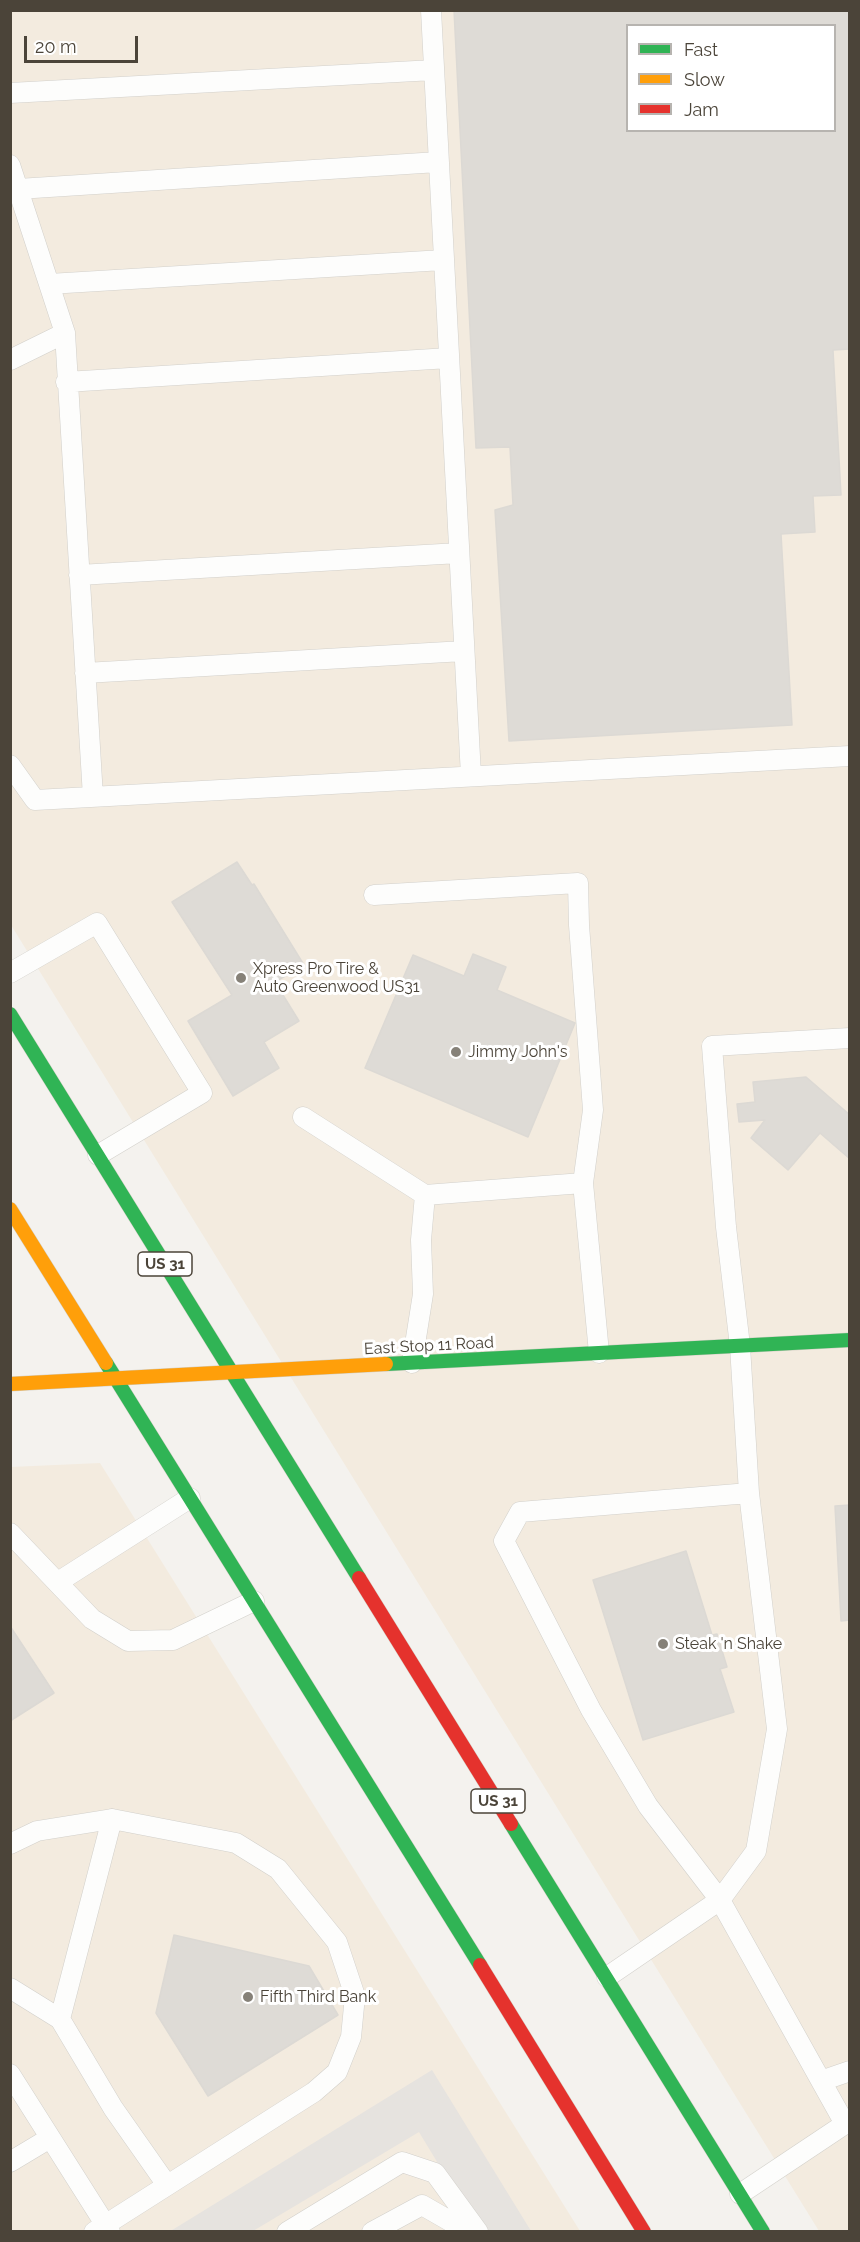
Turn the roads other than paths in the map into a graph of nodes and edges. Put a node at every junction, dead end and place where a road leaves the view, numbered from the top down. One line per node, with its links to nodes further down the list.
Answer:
1 (431, 10): 2 (lane)
2 (434, 70): 3 (lane); 4 (lane)
3 (10, 93)
4 (438, 162): 6 (lane); 7 (lane)
5 (10, 165): 6 (lane)
6 (18, 189): 8 (lane)
7 (444, 260): 8 (lane); 10 (lane)
8 (49, 284): 9 (lane)
9 (65, 333): 11 (lane); 12 (lane)
10 (449, 358): 12 (lane); 13 (lane)
11 (10, 360)
12 (66, 382): 14 (lane)
13 (459, 553): 14 (lane); 15 (lane)
14 (79, 575): 16 (lane)
15 (464, 651): 16 (lane); 19 (lane)
16 (86, 672): 20 (lane)
17 (849, 756): 19 (lane)
18 (10, 765): 20 (lane)
19 (471, 776): 20 (lane)
20 (93, 797)
21 (374, 895): 27 (lane)
22 (10, 973): 26 (lane)
23 (10, 1014): 26 (main road, US 31)
24 (849, 1038): 31 (lane)
25 (303, 1117): 28 (lane)
26 (98, 1155): 34 (main road, US 31)
27 (583, 1183): 28 (lane); 32 (lane)
28 (425, 1196): 33 (lane)
29 (10, 1209): 35 (main road)
30 (849, 1340): 31 (main road, East Stop 11 Road)
31 (740, 1346): 32 (main road, East Stop 11 Road); 37 (lane)
32 (599, 1353): 33 (main road, East Stop 11 Road)
33 (412, 1363): 34 (main road, East Stop 11 Road)
34 (231, 1372): 35 (main road, East Stop 11 Road); 45 (main road, US 31)
35 (115, 1377): 36 (main road, East Stop 11 Road); 38 (main road)
36 (10, 1384)
37 (749, 1493): 44 (lane); 44 (lane)
38 (190, 1498): 40 (lane); 41 (main road)
39 (10, 1533): 40 (lane)
40 (58, 1582): 41 (lane)
41 (254, 1601): 61 (main road)
42 (112, 1819): 43 (lane); 47 (lane); 54 (lane)
43 (10, 1844)
44 (720, 1900): 45 (lane); 50 (lane)
45 (607, 1977): 55 (main road, US 31)
46 (10, 1988): 47 (lane)
47 (60, 2019): 54 (lane)
48 (849, 2071): 50 (lane)
49 (10, 2074): 52 (lane)
50 (821, 2081): 51 (lane)
51 (847, 2128): 55 (lane)
52 (50, 2138): 53 (lane); 56 (lane)
53 (10, 2162)
54 (167, 2186): 56 (lane)
55 (740, 2194): 62 (main road, US 31)
56 (103, 2229)
57 (287, 2232): 60 (lane)
58 (372, 2232): 59 (lane)
59 (469, 2232)
60 (477, 2232)
61 (644, 2232)
62 (763, 2232)

